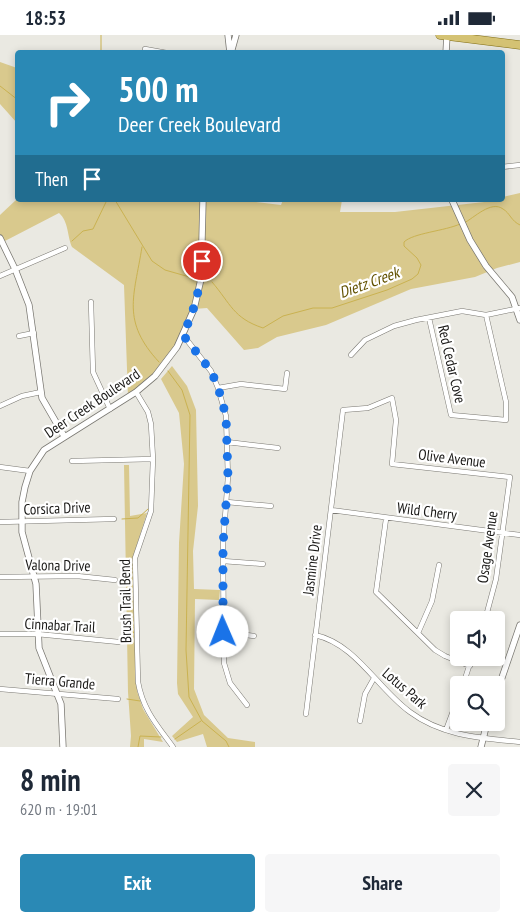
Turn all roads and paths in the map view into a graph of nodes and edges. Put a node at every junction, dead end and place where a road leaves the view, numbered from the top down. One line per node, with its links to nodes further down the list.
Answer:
1 (228, 35): 5 (street)
2 (236, 35): 6 (street)
3 (445, 35): 4 (main road); 7 (street)
4 (520, 45)
5 (230, 50)
6 (232, 50)
7 (446, 50)
8 (520, 165): 9 (street)
9 (505, 167)
10 (203, 202): 22 (street, Deer Creek Boulevard)
11 (453, 202): 17 (street)
12 (0, 238): 14 (street)
13 (64, 248): 14 (street)
14 (15, 269): 15 (street); 21 (street)
15 (0, 275)
16 (91, 302): 30 (street)
17 (518, 309): 18 (street); 20 (street)
18 (486, 315): 19 (street); 19 (street, Red Cedar Cove)
19 (428, 318): 24 (street)
20 (520, 320)
21 (34, 333): 23 (street); 27 (street)
22 (183, 335): 26 (street); 28 (street, Deer Creek Boulevard)
23 (19, 336)
24 (351, 355)
25 (288, 373): 26 (street)
26 (218, 387): 32 (street)
27 (41, 392): 29 (street); 31 (street)
28 (136, 392): 30 (street, Deer Creek Boulevard); 34 (street, Brush Trail Bend)
29 (0, 406)
30 (110, 409): 31 (street, Deer Creek Boulevard)
31 (64, 436): 38 (street, Deer Creek Boulevard)
32 (227, 442): 33 (street); 40 (street)
33 (278, 448)
34 (153, 459): 35 (street); 82 (street, Brush Trail Bend)
35 (72, 461)
36 (392, 464): 39 (street, Olive Avenue); 42 (street, Jasmine Drive)
37 (0, 467): 38 (street)
38 (30, 471): 45 (street, Deer Creek Boulevard)
39 (510, 477): 47 (street, Osage Avenue)
40 (227, 502): 41 (street); 49 (street)
41 (272, 505)
42 (331, 510): 44 (street, Wild Cherry); 61 (street, Jasmine Drive)
43 (114, 519): 45 (street, Corsica Drive)
44 (386, 519): 47 (street, Wild Cherry); 58 (street)
45 (21, 522): 46 (street, Corsica Drive); 52 (street, Deer Creek Boulevard)
46 (0, 523)
47 (503, 533): 48 (street, Wild Cherry); 55 (street, Osage Avenue)
48 (520, 535)
49 (223, 561): 50 (street); 57 (street)
50 (262, 564)
51 (439, 565): 58 (street)
52 (34, 576): 53 (street, Valona Drive); 54 (street, Valona Drive); 60 (street, Deer Creek Boulevard)
53 (0, 577)
54 (115, 580)
55 (487, 611)
56 (520, 625): 67 (street)
57 (223, 632): 62 (street); 72 (street)
58 (418, 633): 64 (street)
59 (0, 634): 60 (street, Cinnabar Trail)
60 (37, 634): 63 (street, Cinnabar Trail); 70 (street, Deer Creek Boulevard)
61 (316, 635): 68 (street, Lotus Park); 73 (street, Jasmine Drive)
62 (254, 636)
63 (119, 642)
64 (450, 658)
65 (470, 666): 66 (street)
66 (466, 676)
67 (503, 676)
68 (374, 678): 75 (street); 76 (street, Lotus Park)
69 (0, 689): 70 (street, Tierra Grande)
70 (58, 694): 71 (street, Tierra Grande); 81 (street, Deer Creek Boulevard)
71 (118, 699)
72 (247, 705)
73 (306, 714)
74 (450, 719): 76 (street)
75 (360, 721)
76 (446, 730): 79 (street, Lotus Park)
77 (484, 731): 79 (street)
78 (520, 736): 80 (street)
79 (482, 739): 80 (street, Lotus Park); 83 (street)
80 (519, 742)
81 (63, 747)
82 (173, 747)
83 (481, 747)

